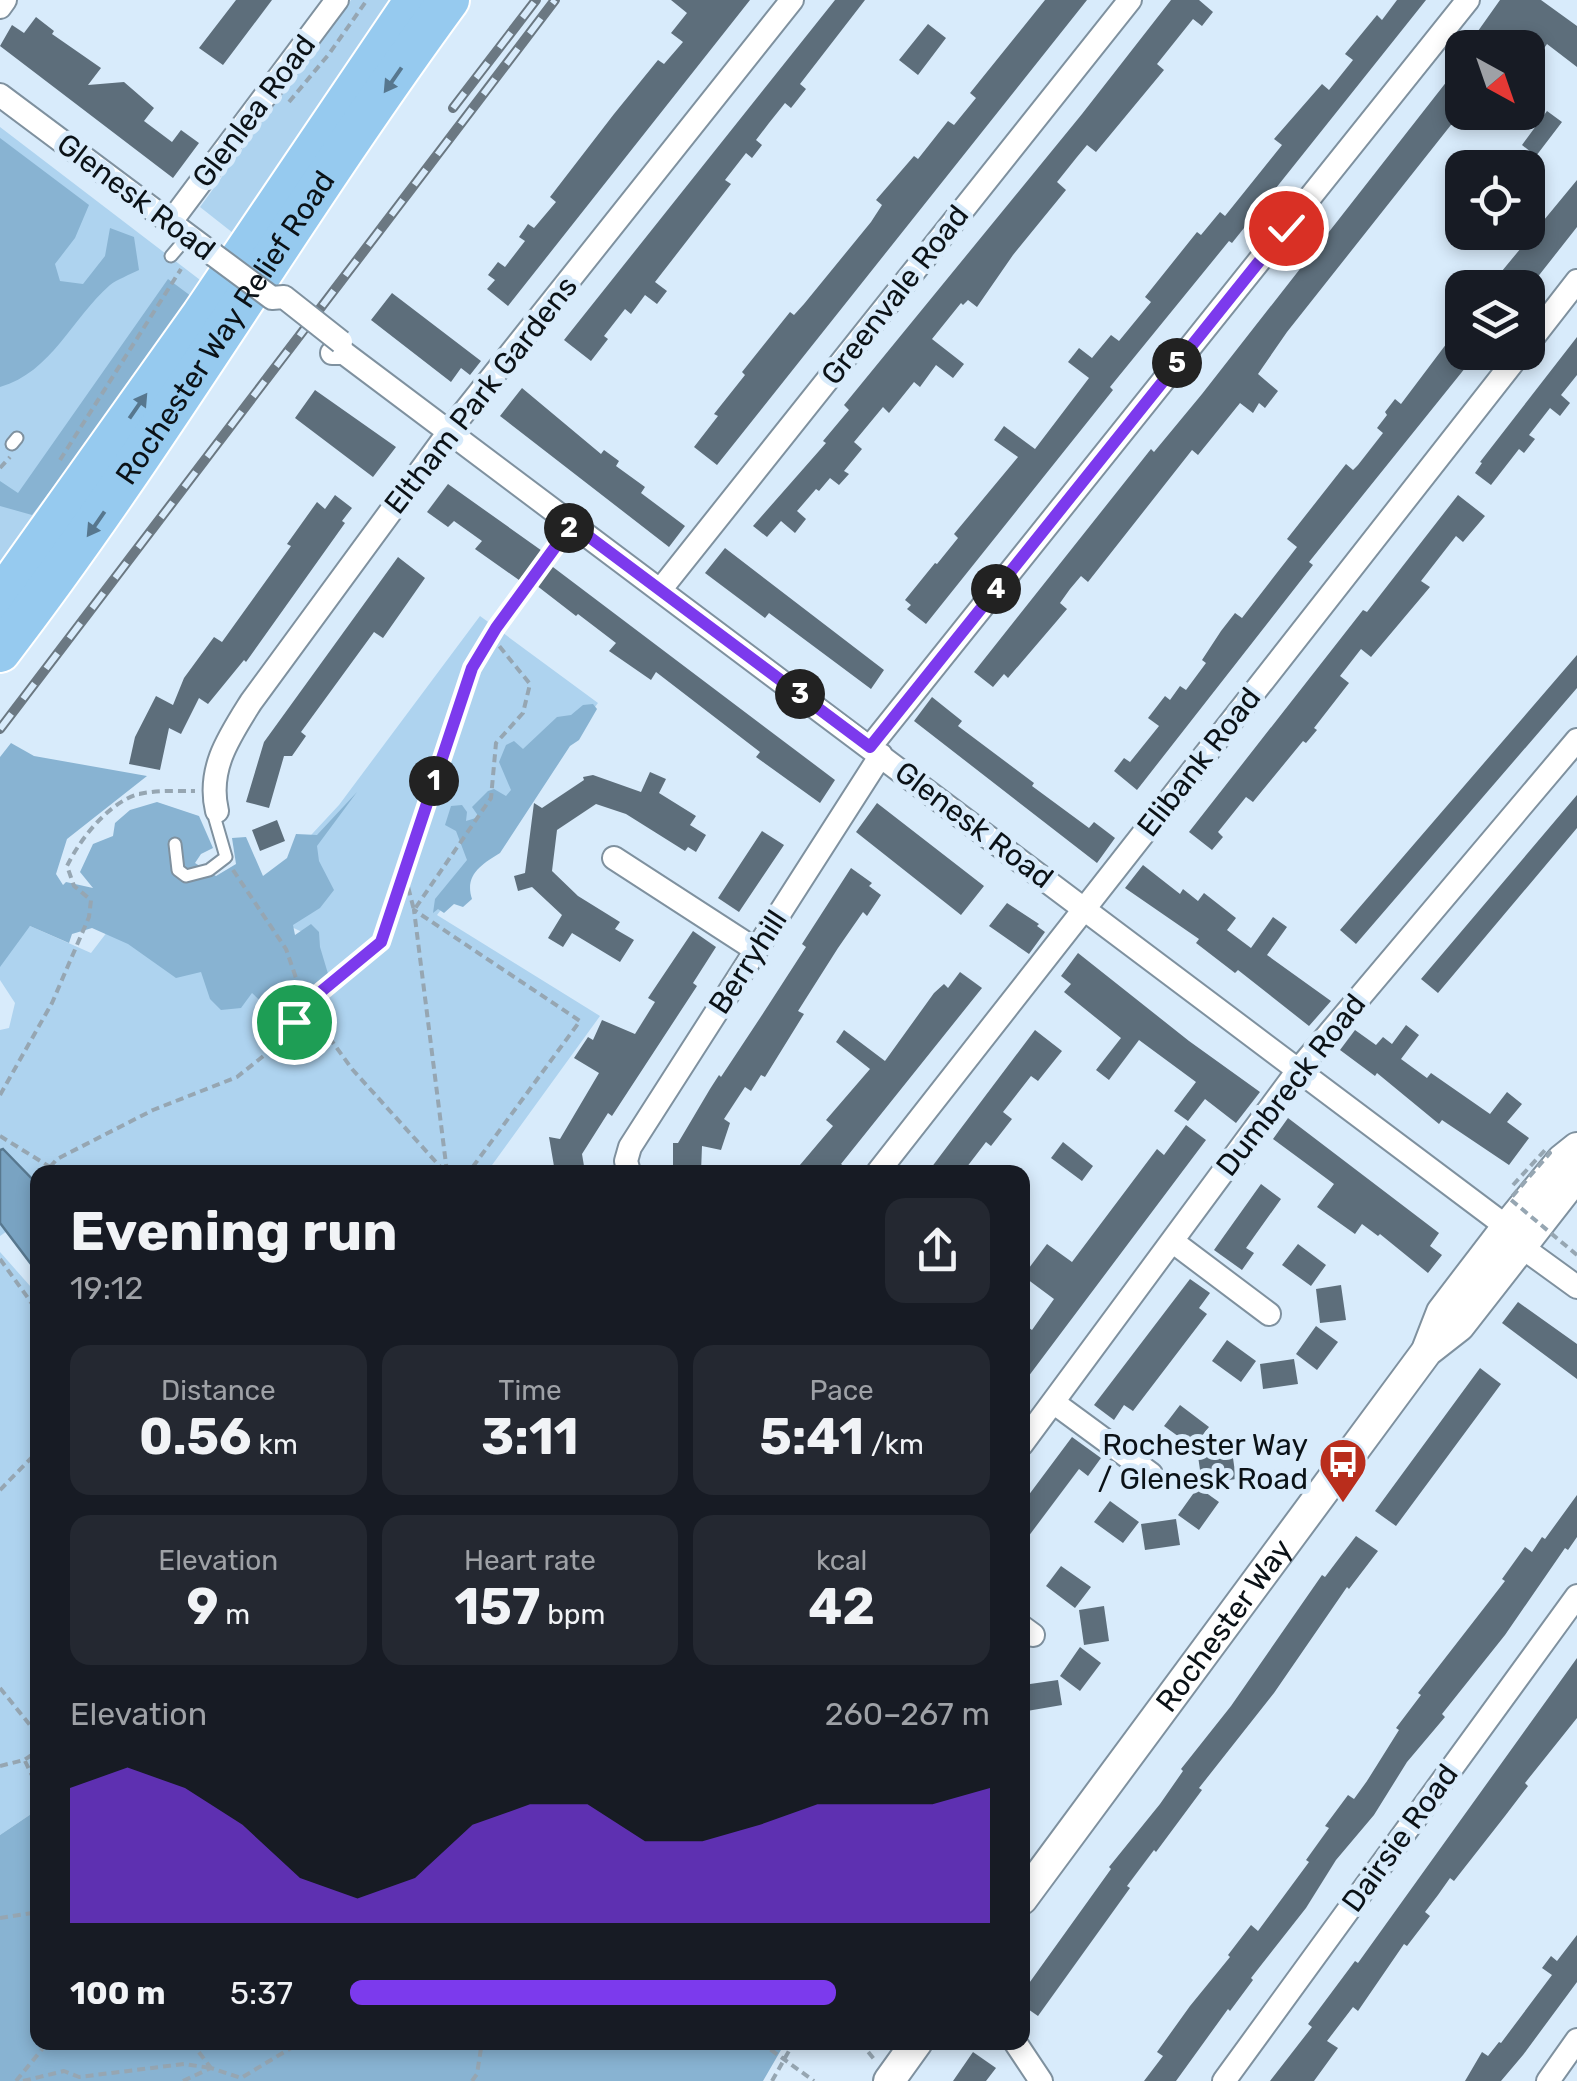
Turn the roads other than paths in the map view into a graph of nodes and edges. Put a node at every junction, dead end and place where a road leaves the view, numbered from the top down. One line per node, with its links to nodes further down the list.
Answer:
1 (5, 0): 8 (street)
2 (337, 0): 10 (street, Glenlea Road)
3 (414, 0): 17 (highway, Rochester Way Relief Road, one-way to 3)
4 (450, 0): 18 (highway, Rochester Way Relief Road, one-way to 18)
5 (792, 0): 15 (street, Eltham Park Gardens)
6 (1130, 0): 16 (street, Greenvale Road)
7 (1468, 0): 20 (street, Berryhill)
8 (0, 7)
9 (0, 96): 10 (street, Glenesk Road)
10 (179, 230): 11 (lane); 15 (street, Glenesk Road, bridge)
11 (171, 256)
12 (1577, 281): 13 (street)
13 (1545, 322)
14 (1506, 370): 24 (street, Elibank Road)
15 (449, 432): 16 (street, Glenesk Road); 21 (street, Eltham Park Gardens)
16 (661, 589): 20 (street, Glenesk Road)
17 (0, 600)
18 (0, 652)
19 (1577, 740): 26 (street, Dumbreck Road)
20 (875, 751): 24 (street, Glenesk Road); 25 (street, Berryhill)
21 (215, 801): 22 (lane)
22 (175, 844)
23 (614, 858): 25 (street)
24 (1084, 908): 26 (street, Glenesk Road); 29 (street, Elibank Road)
25 (756, 950): 28 (street, Berryhill)
26 (1299, 1070): 31 (street, Glenesk Road); 32 (street, Dumbreck Road)
27 (1577, 1148): 31 (street, Rochester Way)
28 (627, 1165)
29 (883, 1165)
30 (1577, 1175): 31 (street, Rochester Way)
31 (1513, 1236): 33 (street, Glenesk Road); 39 (street, Rochester Way)
32 (1172, 1241): 34 (street); 35 (street, Dumbreck Road)
33 (1577, 1287)
34 (1269, 1314)
35 (1053, 1402): 36 (street, Dumbreck Road); 37 (street)
36 (1030, 1433)
37 (1151, 1474)
38 (1577, 1596): 45 (street, Dairsie Road)
39 (1030, 1888)
40 (1577, 2040): 46 (street)
41 (912, 2050): 43 (street)
42 (1020, 2050): 44 (street)
43 (889, 2081)
44 (1041, 2081)
45 (1224, 2081)
46 (1548, 2081)

